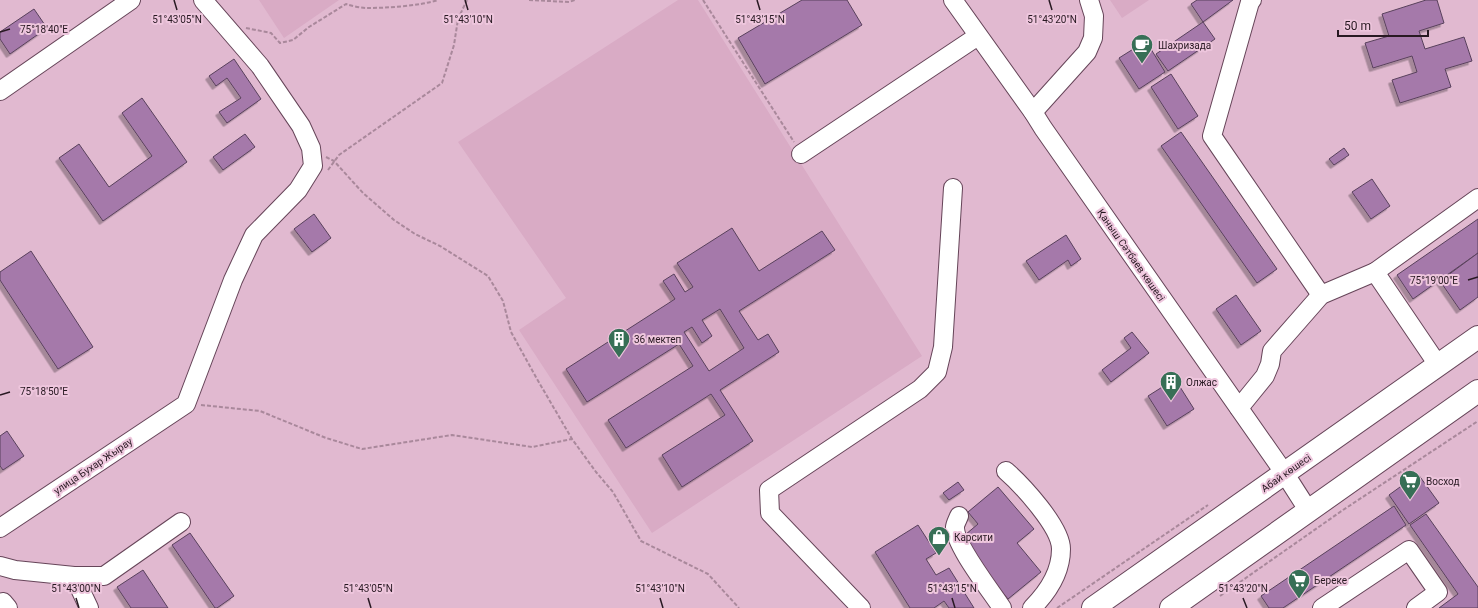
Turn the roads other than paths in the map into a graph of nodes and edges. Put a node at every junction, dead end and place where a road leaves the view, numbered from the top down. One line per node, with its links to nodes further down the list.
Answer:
1 (131, 0): 7 (street)
2 (203, 0): 23 (street, улица Бухар Жырау)
3 (953, 0): 6 (street, Қаныш Сәтбаев көшесі)
4 (1089, 0): 8 (street)
5 (1252, 0): 13 (street)
6 (978, 36): 8 (street, Қаныш Сәтбаев көшесі); 9 (street)
7 (0, 91)
8 (1033, 112): 17 (street, Қаныш Сәтбаев көшесі)
9 (801, 154)
10 (953, 188): 27 (street)
11 (1478, 198): 12 (street)
12 (1375, 272): 13 (street); 15 (street)
13 (1321, 296): 17 (street)
14 (1478, 337): 15 (main road, Абай көшесі)
15 (1438, 365): 19 (main road, Абай көшесі)
16 (1478, 391): 20 (main road)
17 (1239, 408): 19 (street, Қаныш Сәтбаев көшесі)
18 (1006, 471): 29 (street)
19 (1285, 474): 20 (street, Қаныш Сәтбаев көшесі); 30 (main road, Абай көшесі)
20 (1308, 510): 31 (main road)
21 (959, 516): 28 (street)
22 (181, 522): 25 (street)
23 (0, 528)
24 (0, 566): 25 (street)
25 (74, 576): 26 (street)
26 (89, 608)
27 (861, 608)
28 (1002, 608)
29 (1032, 608)
30 (1093, 608)
31 (1171, 608)
32 (1322, 608): 33 (street)
33 (1416, 608)

